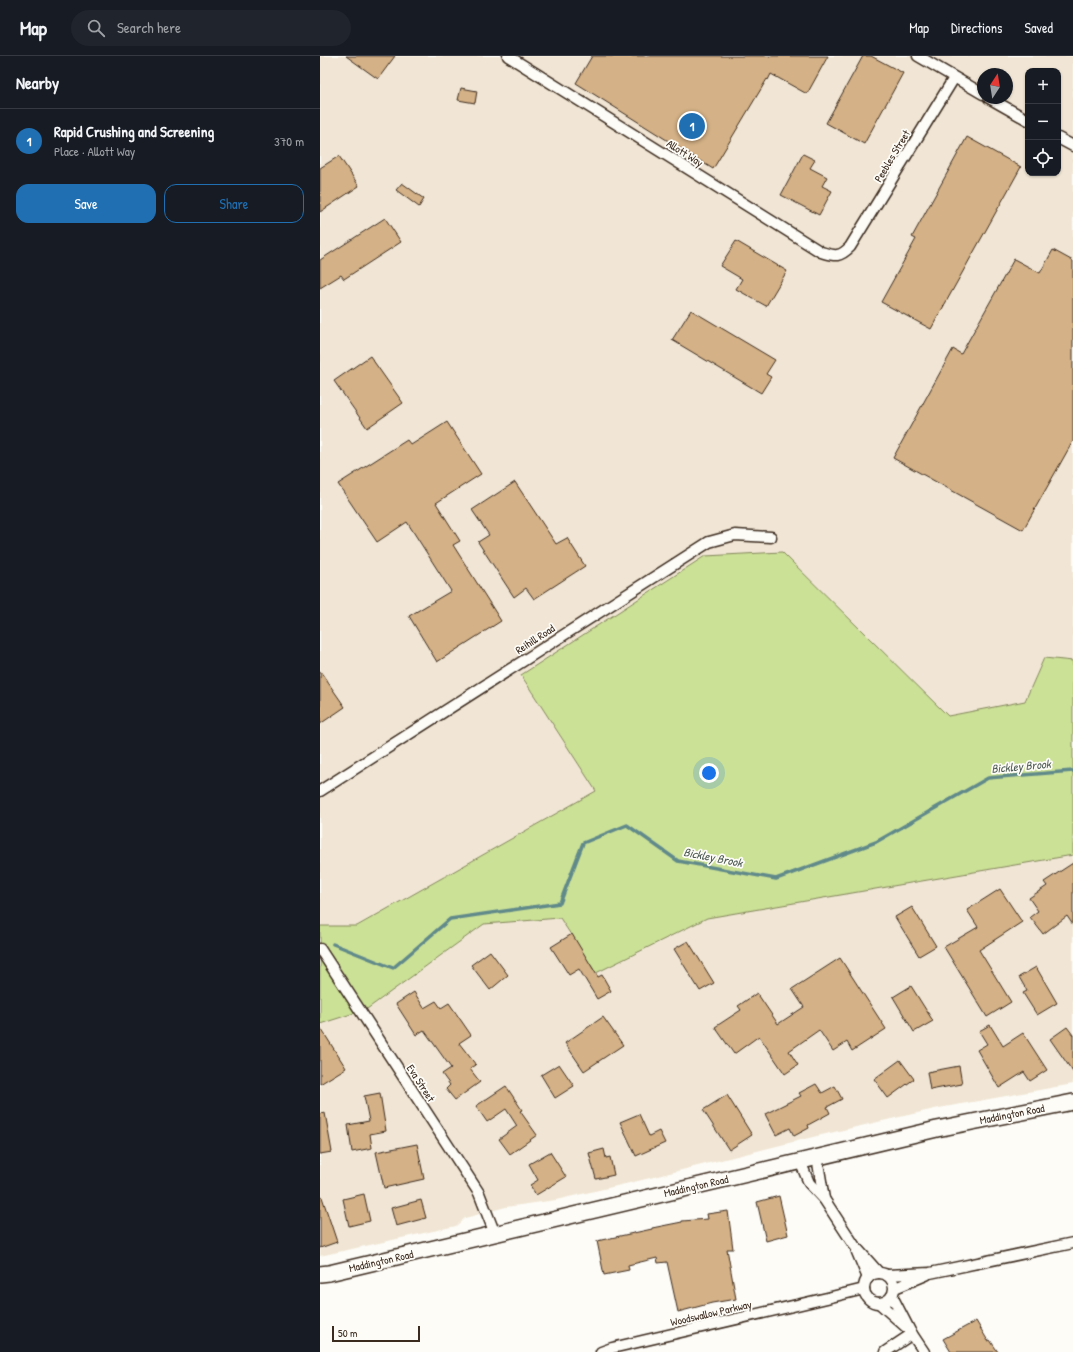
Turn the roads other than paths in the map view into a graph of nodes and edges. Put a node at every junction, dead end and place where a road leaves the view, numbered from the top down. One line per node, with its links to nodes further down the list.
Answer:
1 (508, 56): 9 (street, Allott Way)
2 (918, 56): 3 (street)
3 (954, 78): 4 (street); 9 (street, Peebles Street)
4 (977, 91)
5 (1000, 104): 6 (street)
6 (1025, 118)
7 (1061, 140): 8 (street)
8 (1073, 146)
9 (850, 247)
10 (771, 537): 11 (street, Reihill Road)
11 (320, 791)
12 (320, 950): 17 (street, Eva Street)
13 (1073, 1104): 14 (main road, Maddington Road)
14 (817, 1157): 15 (main road, Maddington Road); 16 (street)
15 (800, 1162): 16 (street); 17 (main road, Maddington Road)
16 (824, 1199): 19 (street)
17 (495, 1234): 21 (main road, Maddington Road)
18 (1073, 1243): 20 (street)
19 (854, 1245): 22 (street); 23 (street)
20 (930, 1273): 22 (street); 24 (street)
21 (320, 1274)
22 (883, 1274): 23 (street); 24 (street)
23 (868, 1278): 25 (street)
24 (894, 1292): 26 (street); 27 (street)
25 (866, 1293): 26 (street); 28 (street, Woodswallow Parkway)
26 (879, 1303): 27 (street)
27 (911, 1333): 29 (street); 30 (street)
28 (601, 1352)
29 (885, 1352)
30 (924, 1352)

